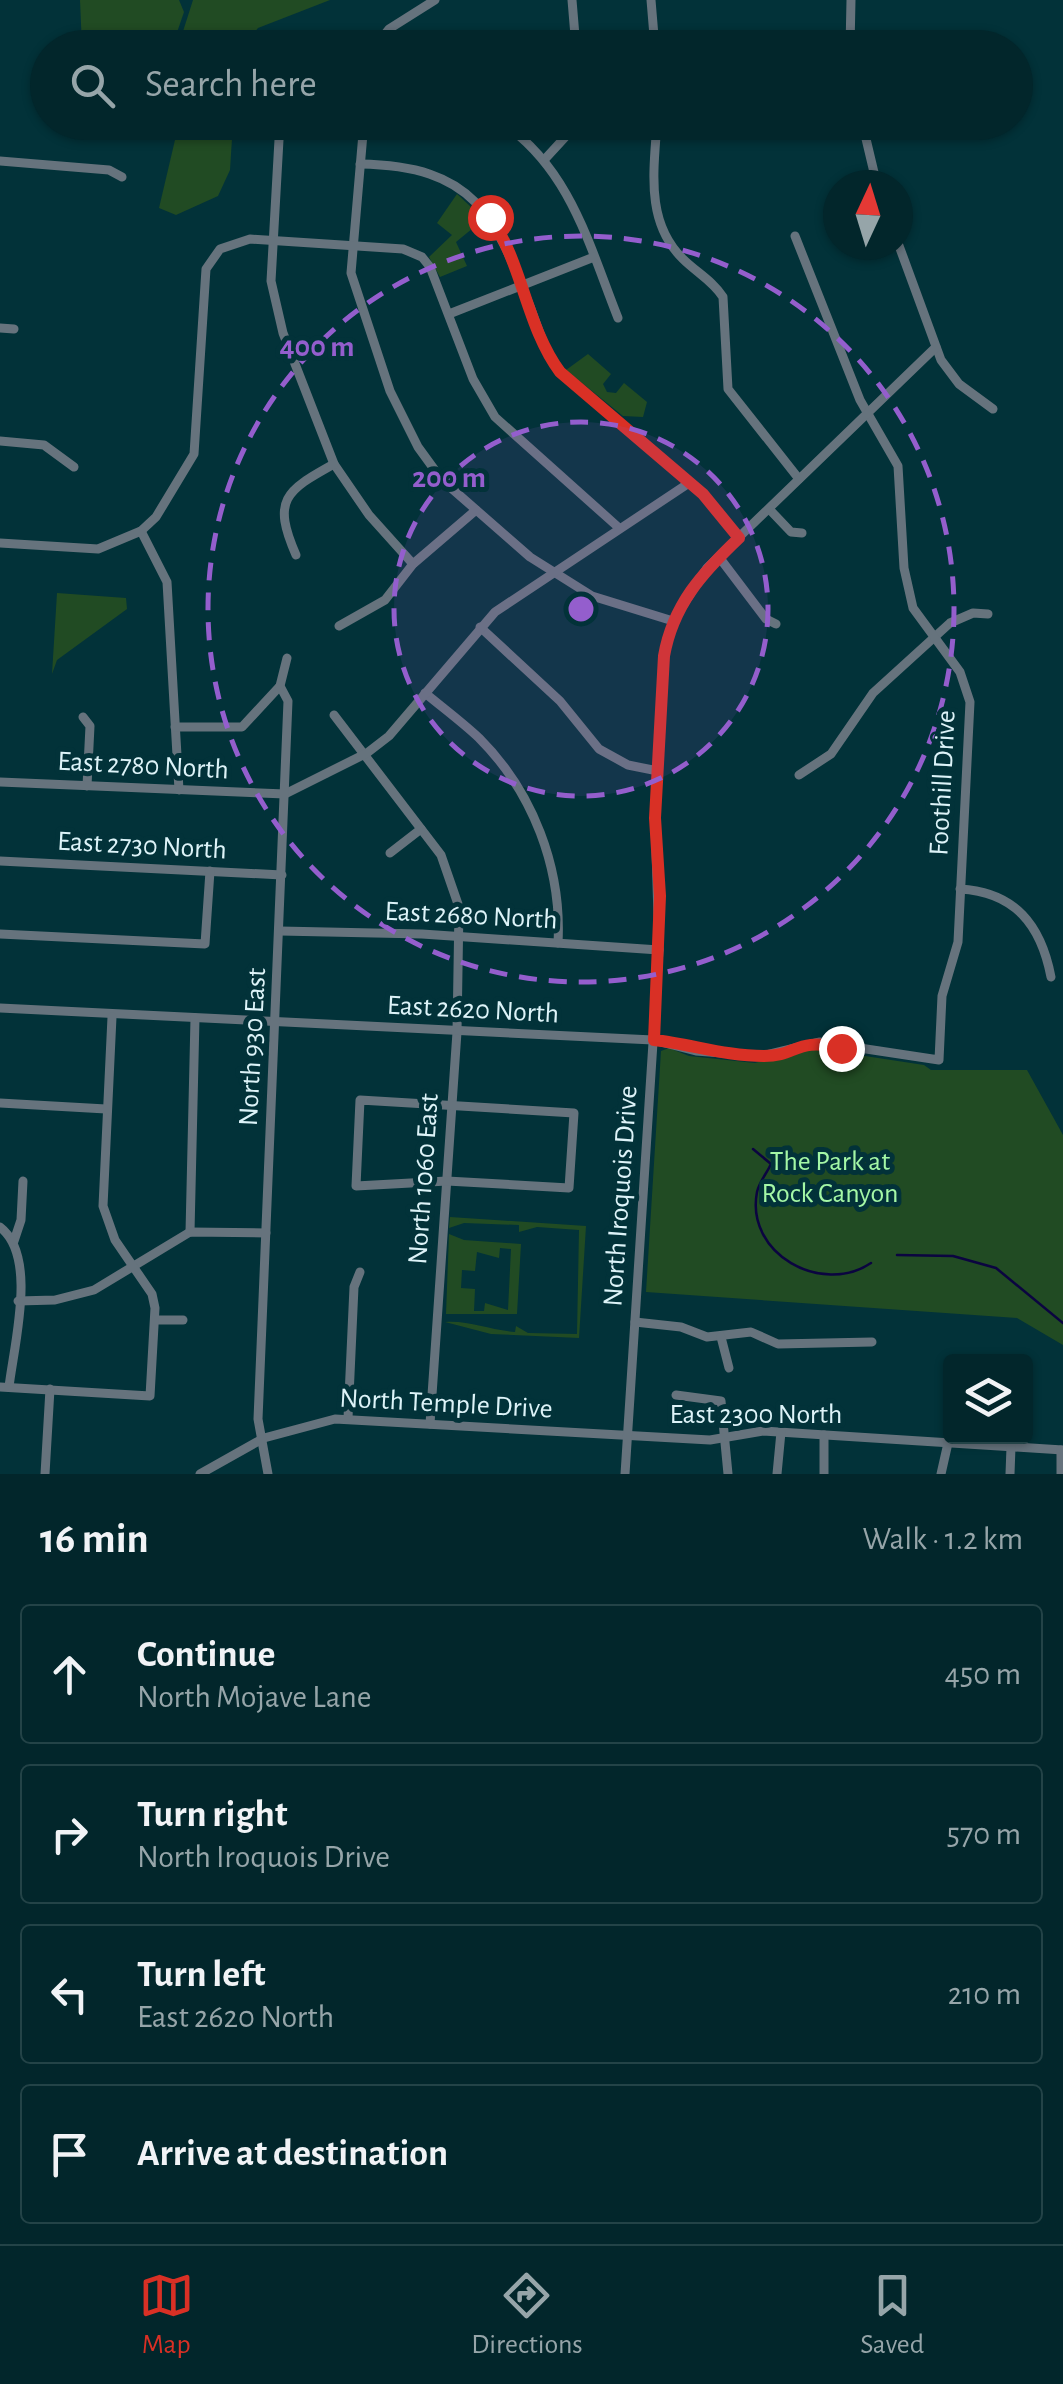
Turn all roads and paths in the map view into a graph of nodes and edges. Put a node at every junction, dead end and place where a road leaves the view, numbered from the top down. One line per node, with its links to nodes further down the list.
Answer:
1 (435, 0): 5 (street)
2 (572, 0): 6 (street)
3 (650, 0): 7 (street)
4 (851, 0): 8 (street)
5 (389, 30)
6 (574, 30)
7 (653, 30)
8 (850, 30)
9 (279, 140): 21 (street)
10 (362, 140): 17 (street)
11 (522, 140): 15 (street)
12 (562, 140): 15 (street)
13 (656, 140): 36 (street)
14 (866, 140): 18 (street)
15 (545, 159): 23 (street)
16 (0, 161): 19 (street)
17 (360, 164): 22 (street); 25 (street)
18 (873, 170)
19 (122, 177)
20 (795, 236): 32 (street, Foothill Drive)
21 (272, 240): 22 (street); 34 (street); 41 (street)
22 (354, 247): 26 (street); 38 (street)
23 (594, 257): 25 (street); 27 (street)
24 (904, 260): 30 (street)
25 (521, 284): 26 (street); 37 (street)
26 (449, 314): 40 (street)
27 (618, 318)
28 (0, 328): 29 (street)
29 (14, 329)
30 (936, 347): 31 (street); 32 (street, North Iroquois Drive)
31 (993, 409)
32 (867, 413): 36 (street, North Iroquois Drive); 54 (street, Foothill Drive)
33 (0, 441): 35 (street)
34 (334, 464): 45 (street); 47 (street)
35 (74, 467)
36 (799, 480): 39 (street, North Iroquois Drive)
37 (689, 483): 40 (street); 43 (street)
38 (476, 510): 47 (street); 48 (street)
39 (770, 510): 42 (street); 43 (street, North Iroquois Drive)
40 (618, 528): 48 (street)
41 (141, 531): 44 (street); 60 (street)
42 (802, 533)
43 (739, 538): 46 (street, North Iroquois Drive)
44 (0, 543)
45 (296, 555)
46 (719, 557): 50 (street, North Iroquois Drive); 51 (street)
47 (413, 564): 52 (street)
48 (552, 572): 50 (street); 53 (street)
49 (988, 614): 54 (street)
50 (673, 621): 62 (street, North Iroquois Drive)
51 (776, 624)
52 (338, 626)
53 (480, 627): 57 (street); 62 (street)
54 (932, 639): 63 (street); 73 (street, Foothill Drive)
55 (288, 658): 56 (street, North 930 East)
56 (280, 686): 60 (street); 67 (street, North 930 East)
57 (425, 693): 61 (street); 77 (street)
58 (334, 716): 61 (street, North 1060 East)
59 (83, 717): 65 (street)
60 (175, 727): 66 (street)
61 (367, 753): 67 (street); 68 (street, North 1060 East)
62 (658, 771): 78 (street, North Iroquois Drive)
63 (799, 775)
64 (0, 782): 65 (street, East 2780 North)
65 (87, 786): 66 (street, East 2780 North)
66 (179, 790): 67 (street, East 2780 North)
67 (284, 794): 72 (street, North 930 East)
68 (422, 830): 69 (street); 76 (street, North 1060 East)
69 (390, 852)
70 (0, 862): 71 (street, East 2730 North)
71 (210, 871): 72 (street, East 2730 North); 75 (street)
72 (282, 875): 74 (street, North 930 East)
73 (960, 889): 79 (street); 86 (street, Foothill Drive)
74 (280, 931): 76 (street, East 2680 North); 83 (street, North 930 East)
75 (0, 934)
76 (461, 937): 77 (street, East 2680 North); 84 (street, North 1060 East)
77 (558, 943): 78 (street, East 2680 North)
78 (659, 950): 85 (street, North Iroquois Drive)
79 (1051, 977)
80 (0, 1008): 81 (street, East 2620 North)
81 (112, 1016): 82 (street, East 2620 North); 89 (street)
82 (195, 1018): 83 (street, East 2620 North); 93 (street)
83 (278, 1022): 84 (street, East 2620 North); 94 (street, North 930 East)
84 (457, 1032): 85 (street, East 2620 North); 88 (street, North 1060 East)
85 (654, 1040): 86 (street, East 2620 North); 101 (street, North Iroquois Drive)
86 (939, 1060)
87 (0, 1103): 89 (street)
88 (452, 1105): 91 (street, North 1060 East); 91 (street); 91 (street)
89 (106, 1109): 96 (street)
90 (23, 1181): 95 (street)
91 (446, 1181): 109 (street, North 1060 East)
92 (0, 1227): 95 (street)
93 (190, 1232): 94 (street); 96 (street)
94 (266, 1232): 113 (street, North 930 East)
95 (14, 1241): 98 (street)
96 (135, 1268): 98 (street); 99 (street)
97 (360, 1272): 108 (street)
98 (18, 1301): 105 (street)
99 (155, 1320): 100 (street); 106 (street)
100 (183, 1320)
101 (635, 1322): 102 (street); 112 (street, North Iroquois Drive)
102 (721, 1337): 103 (street); 104 (street)
103 (872, 1342)
104 (729, 1368)
105 (5, 1387): 106 (street)
106 (50, 1389): 119 (street)
107 (676, 1396): 114 (street)
108 (348, 1418): 109 (street, North Temple Drive); 113 (street, North Temple Drive)
109 (430, 1424): 112 (street, North Temple Drive)
110 (782, 1432): 111 (street, East 2300 North); 114 (street, East 2300 North); 124 (street)
111 (824, 1435): 115 (street, East 2300 North); 125 (street)
112 (628, 1436): 114 (street, East 2300 North); 122 (street, North Iroquois Drive)
113 (264, 1438): 120 (street, North Temple Drive); 121 (street, North 930 East)
114 (722, 1438): 123 (street)
115 (943, 1444)
116 (948, 1444): 117 (street, East 2300 North); 126 (street)
117 (1012, 1447): 118 (street, East 2300 North); 127 (street)
118 (1062, 1450): 128 (street)
119 (45, 1474)
120 (200, 1474)
121 (268, 1474)
122 (625, 1474)
123 (728, 1474)
124 (777, 1474)
125 (824, 1474)
126 (941, 1474)
127 (1010, 1474)
128 (1061, 1474)

